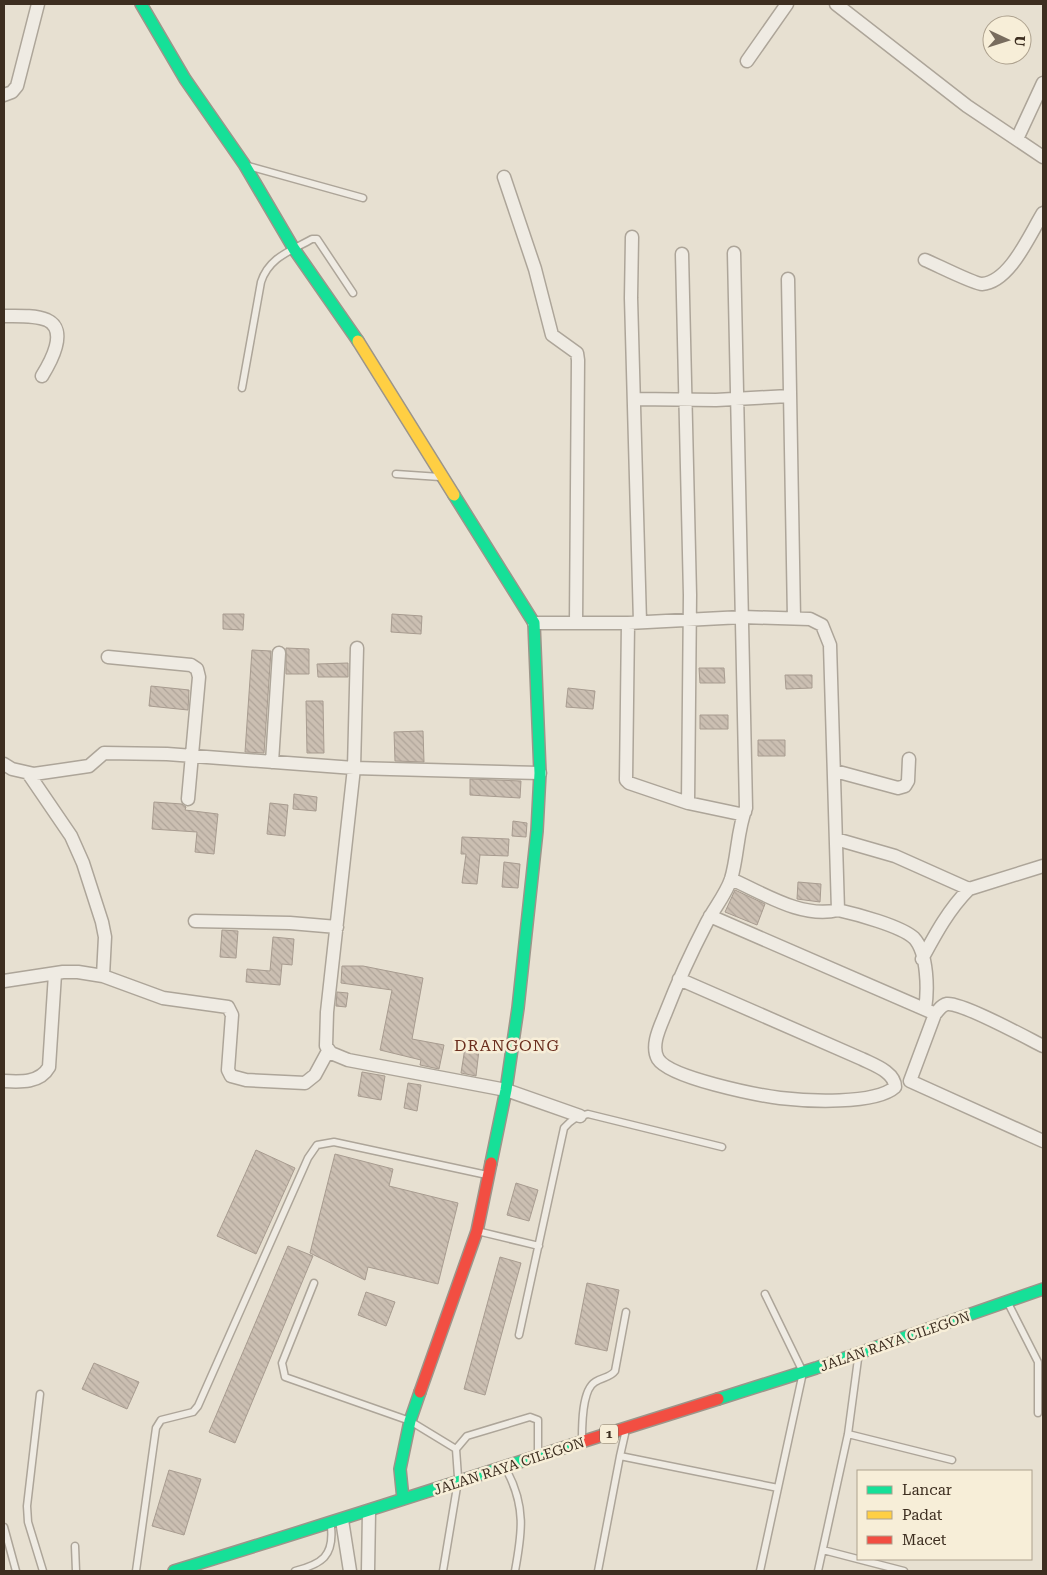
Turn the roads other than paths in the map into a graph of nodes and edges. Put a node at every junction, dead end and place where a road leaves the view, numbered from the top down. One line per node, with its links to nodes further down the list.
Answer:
1 (38, 4): 7 (street)
2 (141, 4): 10 (main road)
3 (787, 4): 5 (street)
4 (836, 4): 8 (street)
5 (747, 61)
6 (1043, 83): 8 (street)
7 (4, 94)
8 (1017, 139): 9 (street)
9 (1043, 157)
10 (244, 164): 12 (lane); 15 (main road)
11 (504, 177): 34 (street)
12 (363, 198)
13 (1043, 213): 18 (street)
14 (632, 237): 25 (street)
15 (294, 249): 20 (lane); 23 (lane); 29 (main road)
16 (734, 253): 26 (street)
17 (682, 254): 27 (street)
18 (925, 260)
19 (788, 279): 24 (street)
20 (353, 293)
21 (4, 316): 22 (street)
22 (42, 376)
23 (242, 388)
24 (789, 396): 26 (street); 31 (street)
25 (635, 399): 27 (street); 35 (street)
26 (737, 399): 27 (street); 30 (street)
27 (686, 400): 32 (street)
28 (396, 474): 29 (lane)
29 (441, 477): 33 (main road)
30 (742, 617): 31 (street); 32 (street); 49 (street)
31 (794, 618): 44 (street)
32 (689, 619): 35 (street); 48 (street)
33 (534, 623): 34 (street); 45 (main road)
34 (576, 623): 35 (street)
35 (634, 623): 48 (street)
36 (357, 648): 43 (street)
37 (279, 653): 41 (street)
38 (108, 658): 39 (street)
39 (191, 755): 41 (street); 46 (street); 47 (street)
40 (909, 760): 44 (street)
41 (272, 762): 43 (street)
42 (4, 764): 46 (street)
43 (354, 768): 45 (street); 57 (street)
44 (835, 771): 50 (street)
45 (540, 773): 69 (main road)
46 (28, 774): 60 (street)
47 (188, 799)
48 (688, 802): 49 (street)
49 (745, 812): 52 (street)
50 (836, 839): 53 (street); 54 (street)
51 (1043, 866): 53 (street)
52 (731, 879): 54 (street); 55 (street)
53 (970, 889): 58 (street)
54 (838, 910): 58 (street)
55 (710, 916): 61 (street); 63 (street)
56 (195, 921): 57 (street)
57 (337, 927): 65 (street)
58 (922, 958): 63 (street)
59 (55, 974): 60 (street); 62 (street); 68 (street)
60 (103, 976): 65 (street)
61 (679, 979): 66 (street); 66 (street)
62 (4, 980)
63 (930, 1011): 64 (street); 67 (street)
64 (1043, 1046)
65 (328, 1051): 69 (street)
66 (890, 1075): 67 (street)
67 (910, 1081): 71 (street)
68 (4, 1082)
69 (506, 1090): 70 (street); 73 (main road)
70 (580, 1116): 72 (lane); 75 (lane)
71 (1043, 1141)
72 (722, 1146)
73 (489, 1175): 74 (main road); 111 (lane)
74 (477, 1231): 75 (lane); 86 (main road)
75 (539, 1246): 81 (lane)
76 (314, 1283): 86 (lane)
77 (1043, 1290): 79 (main road, JALAN RAYA CILEGON / 1)
78 (765, 1294): 83 (lane)
79 (1007, 1302): 82 (main road, JALAN RAYA CILEGON / 1); 85 (lane)
80 (626, 1312): 89 (lane)
81 (519, 1335)
82 (859, 1353): 83 (main road, JALAN RAYA CILEGON / 1); 88 (lane)
83 (803, 1372): 87 (main road, JALAN RAYA CILEGON / 1); 96 (lane)
84 (40, 1394): 109 (lane)
85 (1038, 1413)
86 (410, 1420): 90 (lane); 97 (main road)
87 (626, 1428): 89 (main road, JALAN RAYA CILEGON / 1); 92 (lane)
88 (848, 1434): 93 (lane); 104 (lane)
89 (582, 1443): 91 (main road, JALAN RAYA CILEGON / 1)
90 (456, 1449): 91 (lane); 95 (lane)
91 (538, 1456): 94 (main road, JALAN RAYA CILEGON / 1)
92 (620, 1456): 96 (lane); 119 (lane)
93 (952, 1460)
94 (505, 1468): 95 (main road, JALAN RAYA CILEGON / 1); 118 (lane)
95 (458, 1483): 97 (main road, JALAN RAYA CILEGON / 1); 117 (lane)
96 (778, 1488): 120 (lane)
97 (403, 1499): 98 (main road, JALAN RAYA CILEGON / 1)
98 (369, 1512): 99 (main road, JALAN RAYA CILEGON / 1); 116 (street)
99 (336, 1522): 102 (street); 103 (lane); 105 (main road, JALAN RAYA CILEGON / 1)
100 (4, 1527): 108 (lane)
101 (76, 1546): 110 (lane)
102 (346, 1546): 103 (lane); 115 (street)
103 (331, 1547): 114 (lane)
104 (823, 1550): 106 (lane); 121 (lane)
105 (212, 1558): 112 (main road, JALAN RAYA CILEGON / 1); 113 (street)
106 (857, 1559)
107 (862, 1560): 122 (lane)
108 (16, 1571)
109 (42, 1571)
110 (76, 1571)
111 (136, 1571)
112 (174, 1571)
113 (216, 1571)
114 (294, 1571)
115 (350, 1571)
116 (368, 1571)
117 (442, 1571)
118 (515, 1571)
119 (598, 1571)
120 (760, 1571)
121 (818, 1571)
122 (904, 1571)

